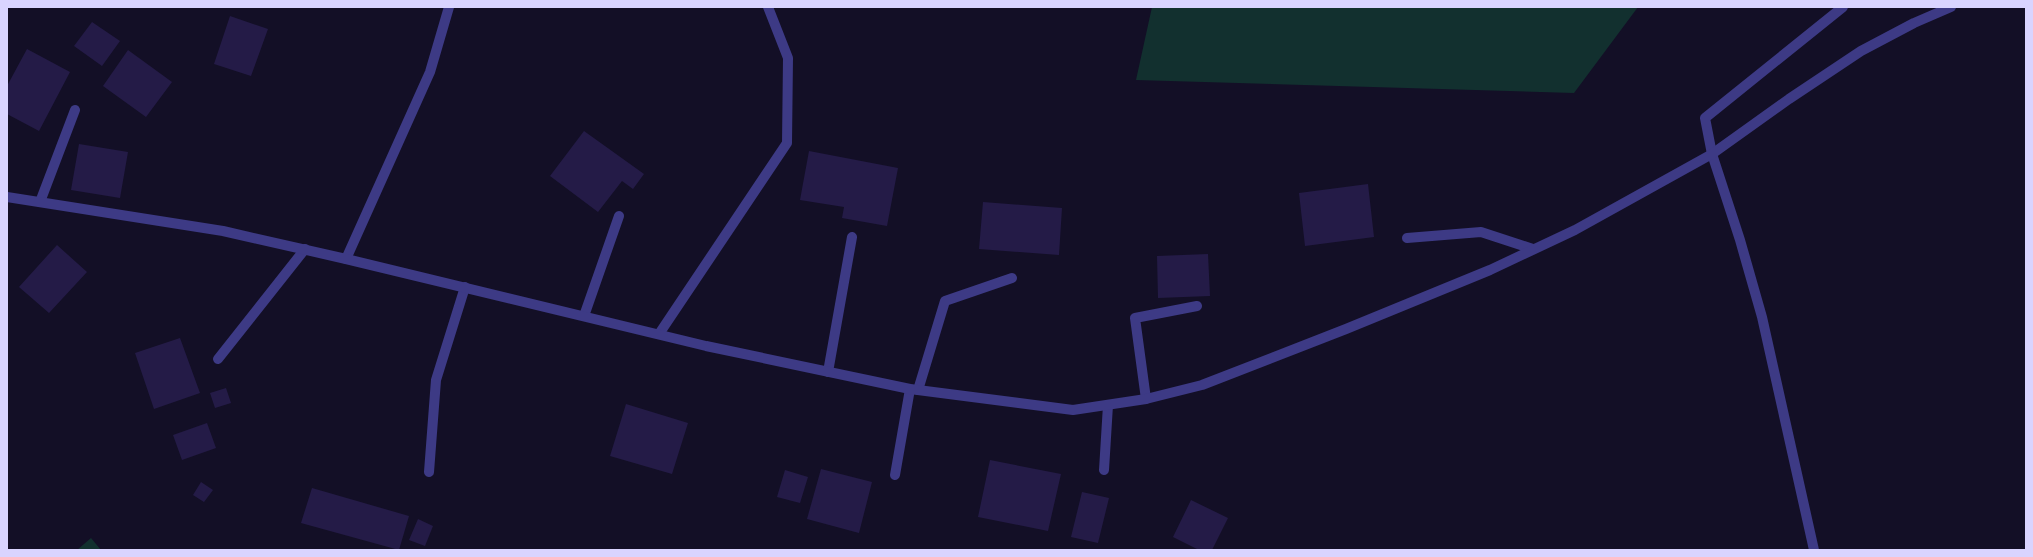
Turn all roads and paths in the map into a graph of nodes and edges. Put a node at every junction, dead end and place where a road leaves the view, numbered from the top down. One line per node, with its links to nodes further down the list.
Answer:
1 (449, 7): 14 (street)
2 (768, 7): 19 (street)
3 (1843, 7): 6 (street)
4 (1951, 7): 6 (street)
5 (75, 110): 8 (street)
6 (1712, 154): 13 (street); 28 (street)
7 (7, 197): 8 (street)
8 (40, 202): 12 (street)
9 (619, 216): 18 (street)
10 (852, 237): 21 (street)
11 (1407, 238): 13 (street)
12 (305, 249): 14 (street); 20 (street)
13 (1533, 249): 23 (street)
14 (346, 259): 16 (street)
15 (1012, 278): 22 (street)
16 (465, 287): 18 (street); 26 (street)
17 (1197, 306): 23 (street)
18 (584, 316): 19 (street)
19 (659, 334): 21 (street)
20 (218, 359)
21 (828, 372): 22 (street)
22 (914, 390): 24 (street); 27 (street)
23 (1146, 399): 24 (street)
24 (1108, 405): 25 (street)
25 (1104, 470)
26 (429, 472)
27 (895, 475)
28 (1814, 550)

